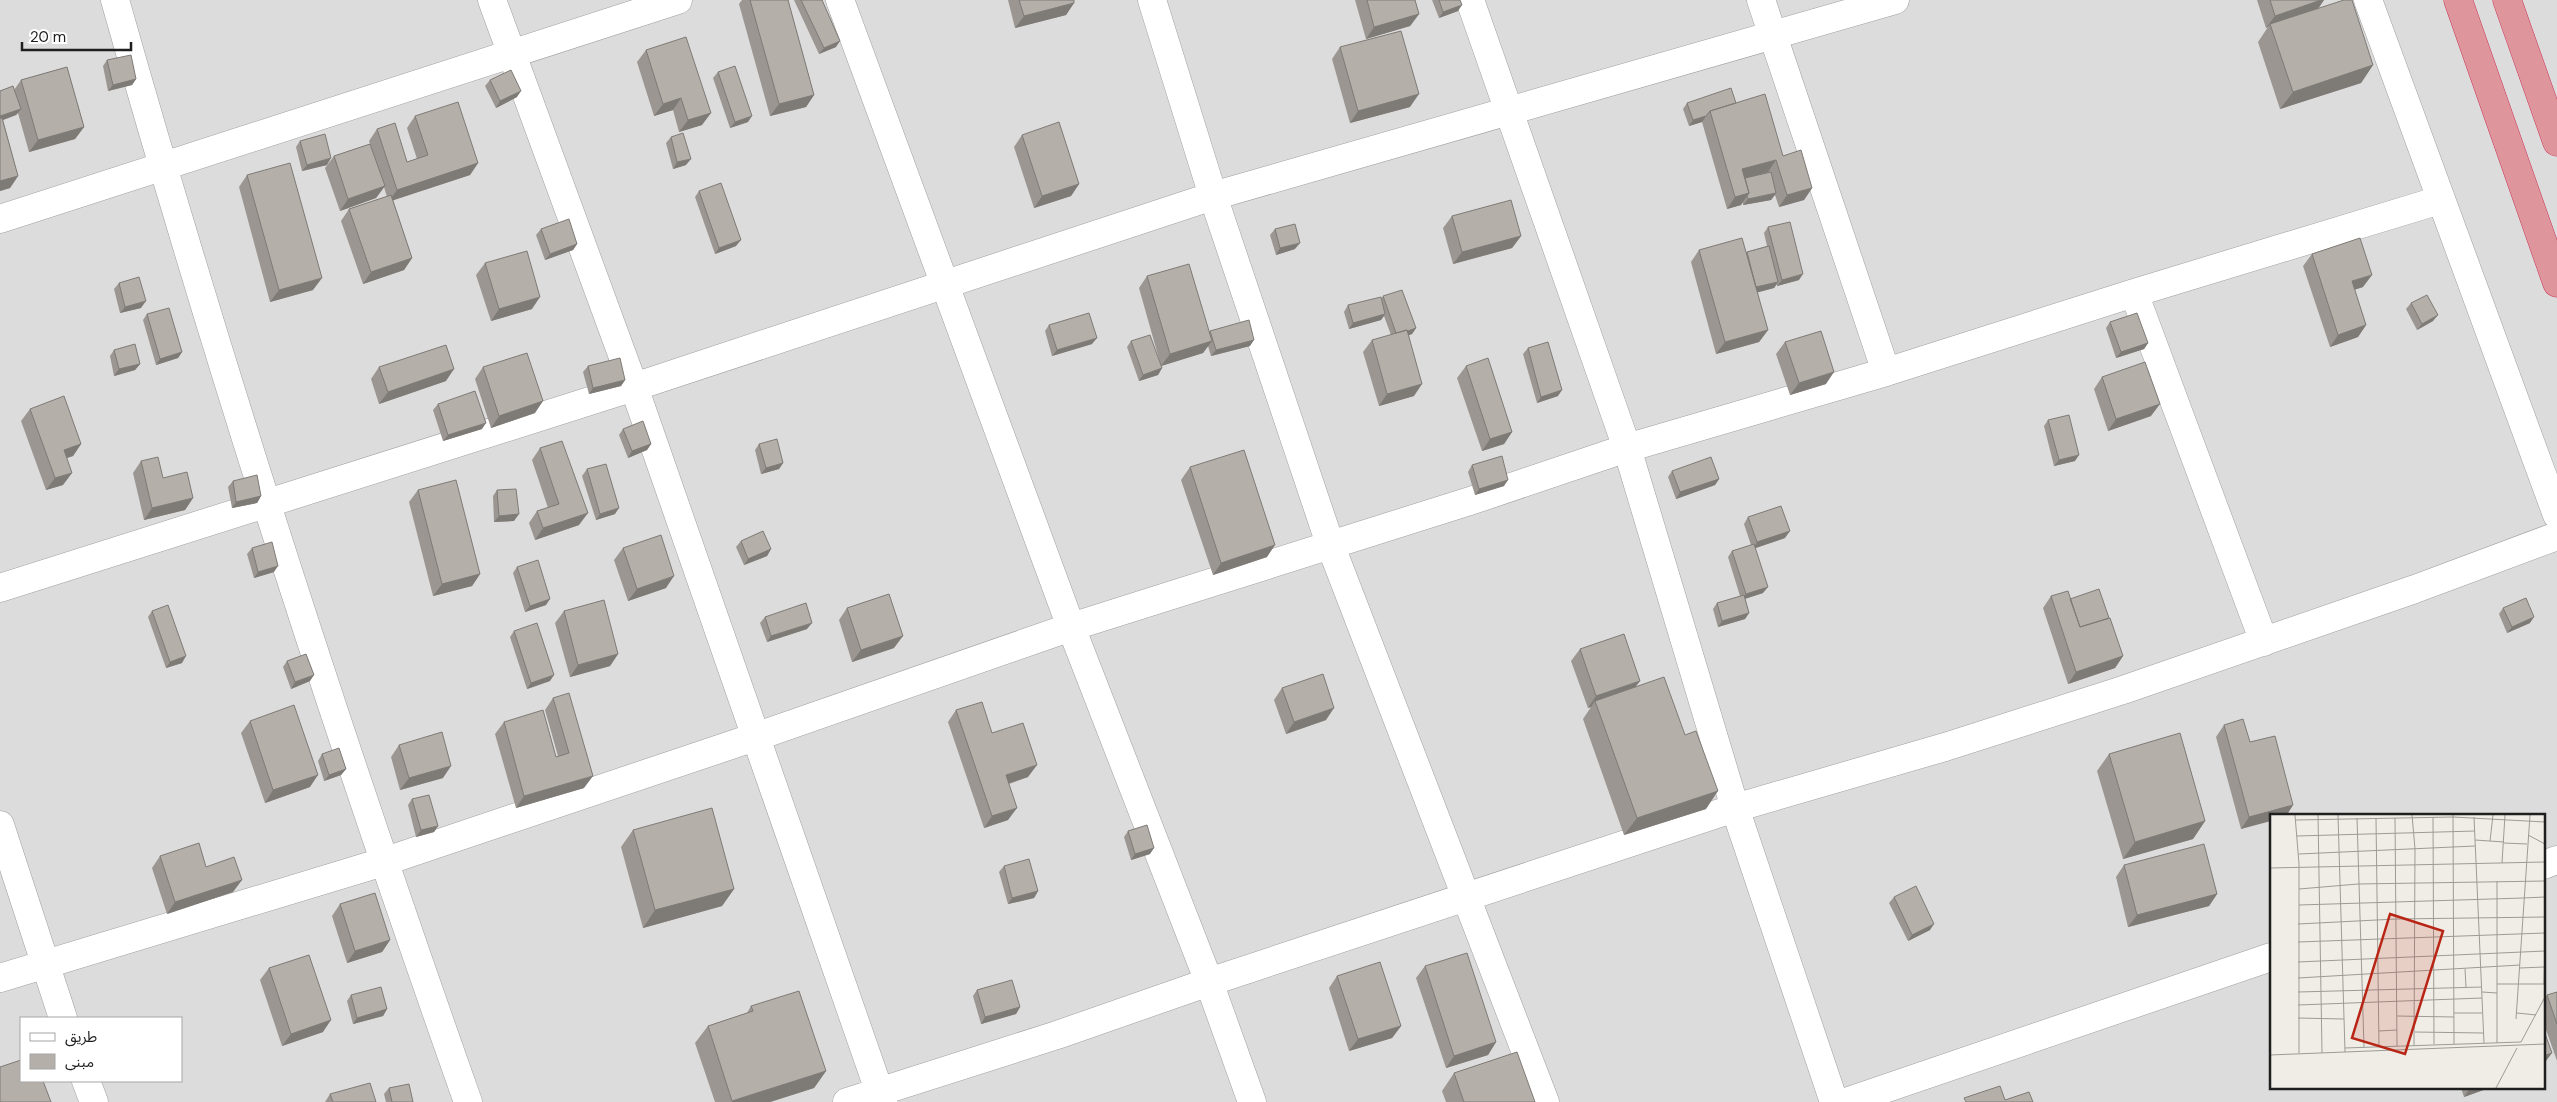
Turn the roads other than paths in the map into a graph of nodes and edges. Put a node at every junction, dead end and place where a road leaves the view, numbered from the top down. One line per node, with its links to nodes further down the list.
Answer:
1 (115, 0): 16 (street)
2 (492, 0): 13 (street)
3 (678, 0): 13 (street)
4 (840, 0): 21 (street)
5 (1152, 0): 17 (street)
6 (1470, 0): 14 (street)
7 (1761, 0): 12 (street)
8 (1895, 0): 12 (street)
9 (2368, 0): 18 (street)
10 (2458, 0): 20 (highway)
11 (2507, 0): 15 (highway)
12 (1771, 35): 14 (street); 23 (street)
13 (510, 53): 16 (street); 24 (street)
14 (1508, 113): 17 (street); 25 (street)
15 (2557, 142)
16 (162, 168): 19 (street); 26 (street)
17 (1213, 196): 21 (street); 29 (street)
18 (2440, 200): 22 (street); 27 (street)
19 (0, 219)
20 (2557, 283)
21 (945, 285): 24 (street); 31 (street)
22 (2134, 293): 23 (street); 32 (street)
23 (1886, 372): 25 (street)
24 (634, 387): 26 (street); 33 (street)
25 (1627, 448): 29 (street); 34 (street)
26 (265, 503): 30 (street); 37 (street)
27 (2557, 515)
28 (2557, 536): 32 (street)
29 (1330, 544): 31 (street); 39 (street)
30 (0, 588)
31 (1071, 627): 33 (street); 43 (street)
32 (2264, 642): 34 (street)
33 (755, 736): 37 (street); 46 (street)
34 (1735, 808): 39 (street); 52 (street)
35 (0, 825): 41 (street)
36 (2557, 860): 38 (street)
37 (383, 862): 41 (street); 48 (street)
38 (2544, 865)
39 (1466, 897): 43 (street); 51 (street)
40 (2270, 957): 53 (street)
41 (44, 965): 42 (street); 44 (street)
42 (0, 978)
43 (1208, 982): 46 (street); 50 (street)
44 (63, 1017)
45 (86, 1082): 47 (street)
46 (882, 1097): 49 (street)
47 (94, 1102)
48 (468, 1102)
49 (847, 1102)
50 (1252, 1102)
51 (1545, 1102)
52 (1834, 1102)
53 (1846, 1102)

